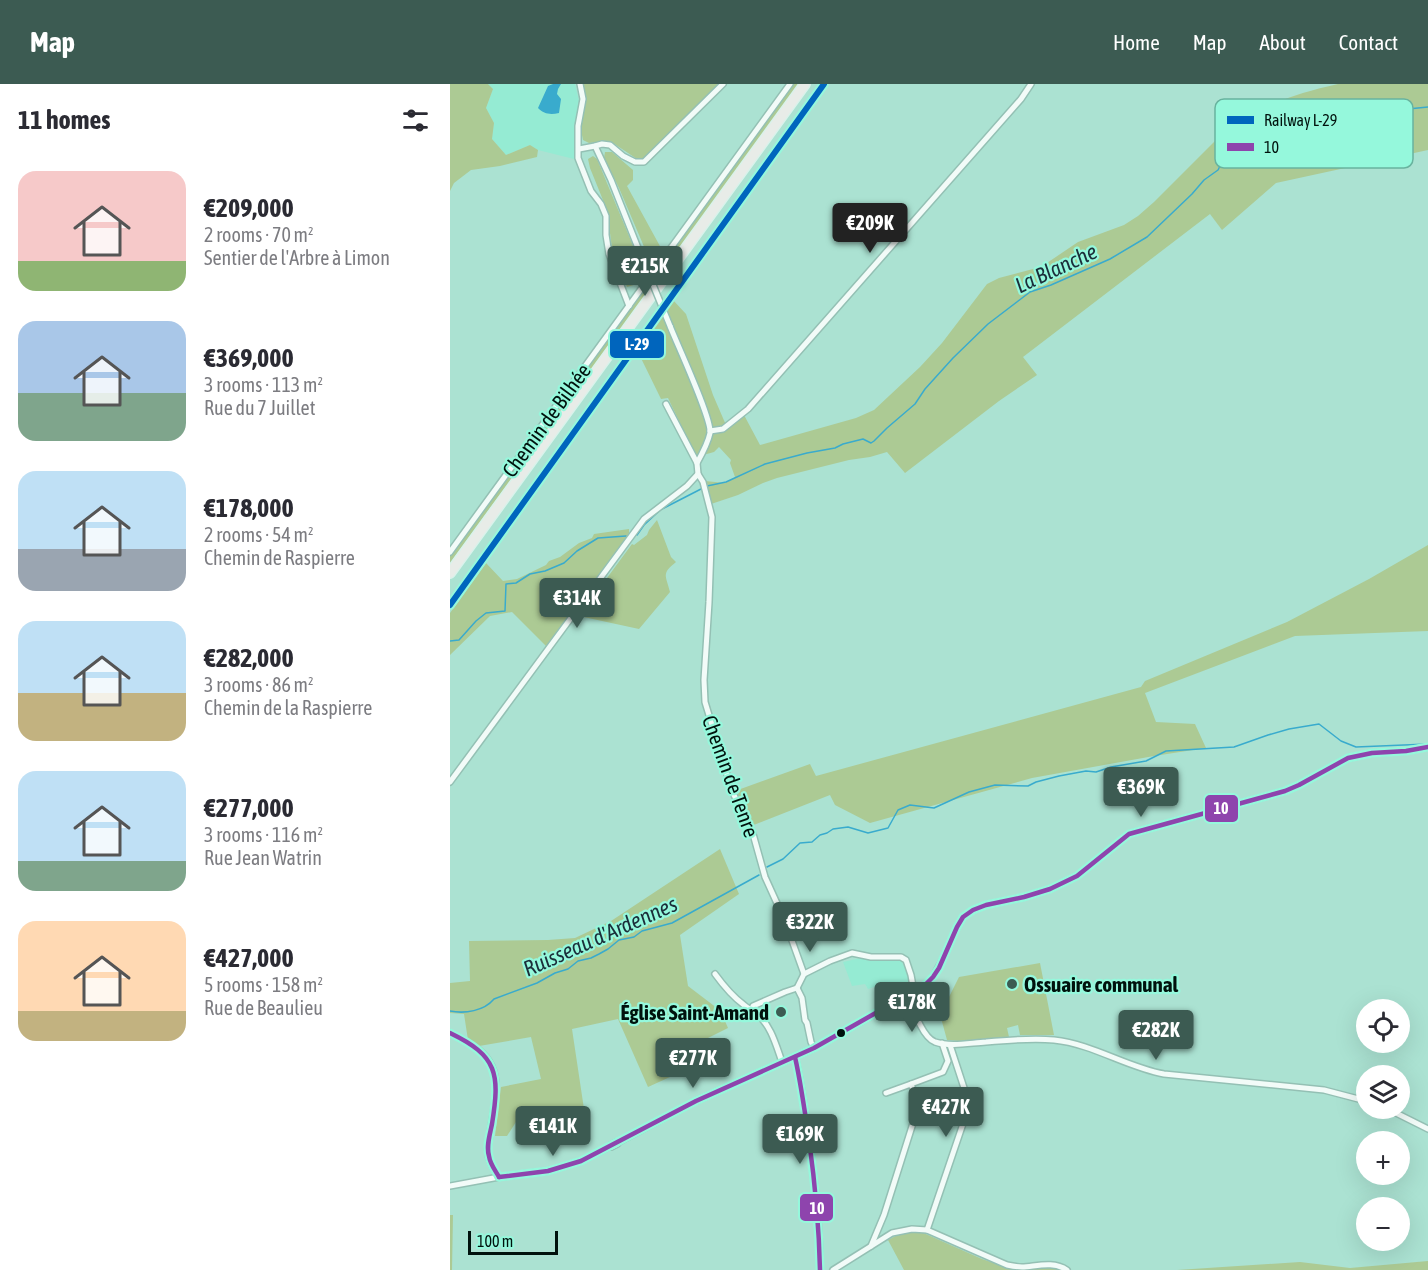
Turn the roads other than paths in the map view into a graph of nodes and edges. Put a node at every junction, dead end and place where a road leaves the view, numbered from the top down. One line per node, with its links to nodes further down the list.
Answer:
1 (580, 84): 7 (street)
2 (723, 84): 6 (street)
3 (790, 84): 8 (street, Chemin de Bilhée)
4 (805, 84): 14 (highway)
5 (1031, 84): 10 (street)
6 (596, 146): 7 (street); 10 (street, bridge)
7 (579, 149): 8 (street)
8 (629, 306): 13 (street, Chemin de Bilhée)
9 (666, 404): 11 (street, Chemin de Tenre)
10 (710, 431): 11 (street, Chemin de Tenre)
11 (697, 463): 12 (street, Chemin de Tenre)
12 (698, 474): 16 (street); 18 (street, Chemin de Tenre)
13 (450, 552)
14 (450, 573)
15 (1428, 747): 20 (street)
16 (450, 782)
17 (715, 974): 22 (street)
18 (804, 974): 19 (street); 20 (street)
19 (797, 988): 22 (street); 26 (street)
20 (914, 992): 21 (street)
21 (908, 995): 24 (street); 26 (street)
22 (752, 1011): 28 (street)
23 (450, 1033): 34 (street)
24 (942, 1043): 25 (street); 29 (street)
25 (950, 1045): 31 (street); 36 (street)
26 (814, 1048): 27 (street)
27 (795, 1057): 28 (street); 38 (street)
28 (782, 1062): 34 (street)
29 (911, 1084): 30 (street); 37 (street)
30 (886, 1092)
31 (1356, 1098)
32 (1408, 1119): 33 (street)
33 (1428, 1129)
34 (499, 1177): 35 (street)
35 (450, 1186)
36 (927, 1230): 37 (street); 40 (street)
37 (871, 1247): 39 (street)
38 (820, 1270)
39 (833, 1270)
40 (1067, 1270)

